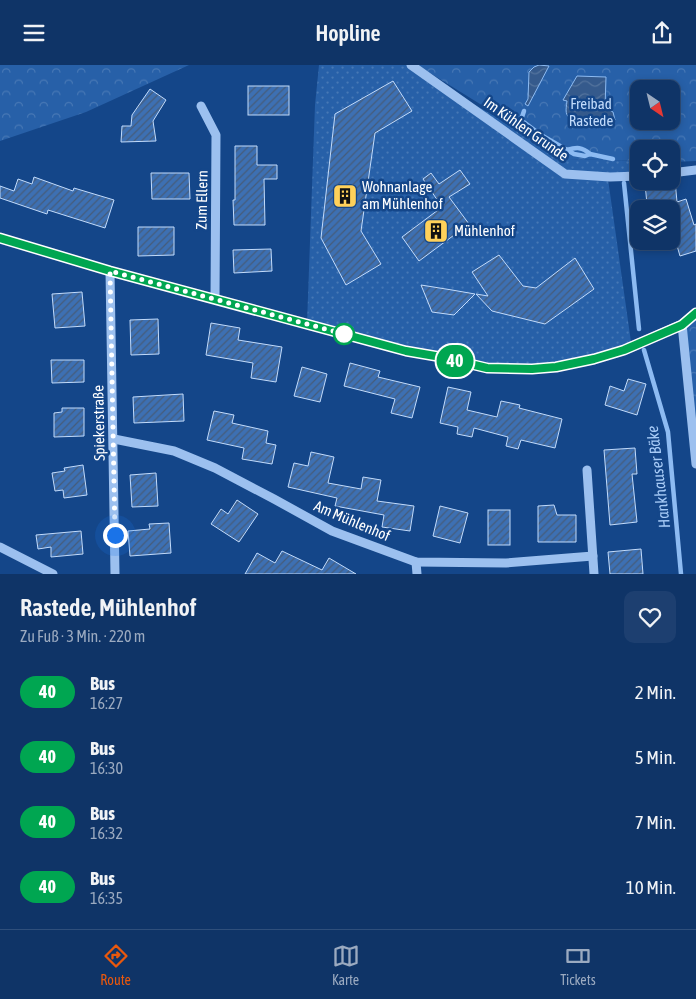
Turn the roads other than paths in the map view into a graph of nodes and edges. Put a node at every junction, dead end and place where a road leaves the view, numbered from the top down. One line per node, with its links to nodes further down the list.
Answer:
1 (411, 65): 5 (street, Im Kühlen Grunde)
2 (201, 106): 8 (street, Zum Ellern)
3 (696, 171): 4 (street)
4 (680, 172)
5 (630, 176)
6 (0, 238): 7 (street)
7 (110, 271): 8 (street); 11 (street, Spiekerstraße)
8 (215, 299): 10 (street)
9 (696, 313): 10 (street)
10 (682, 325): 12 (street)
11 (114, 439): 16 (street, Am Mühlenhof); 18 (street, Spiekerstraße)
12 (696, 464)
13 (587, 470): 15 (street)
14 (0, 547): 17 (street)
15 (593, 556): 16 (street, Am Mühlenhof); 20 (street)
16 (416, 562): 19 (street)
17 (53, 574)
18 (115, 574)
19 (417, 574)
20 (594, 574)

